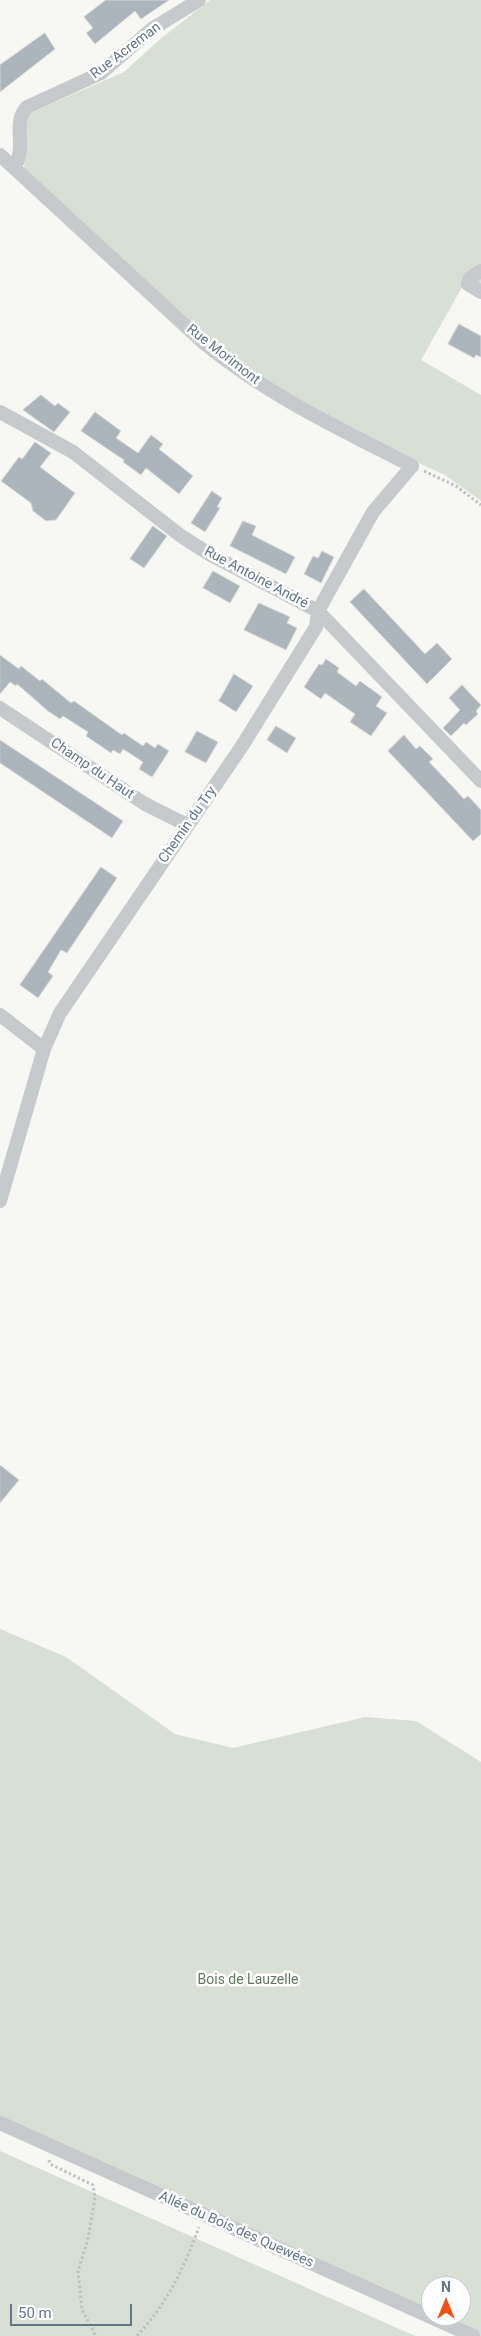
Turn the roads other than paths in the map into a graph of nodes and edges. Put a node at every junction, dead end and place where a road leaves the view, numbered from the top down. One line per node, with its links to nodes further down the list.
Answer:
1 (199, 0): 3 (street, Rue Acreman)
2 (0, 155): 3 (street, Rue Morimont)
3 (14, 168): 7 (street, Rue Morimont)
4 (481, 271): 5 (street)
5 (481, 292)
6 (0, 412): 8 (street, Rue Antoine André)
7 (412, 466): 8 (street, Chemin du Try)
8 (318, 612): 10 (street, Rue Antoine André); 11 (street, Chemin du Try)
9 (0, 708): 11 (street, Champ du Haut)
10 (481, 781)
11 (187, 825): 13 (street, Chemin du Try)
12 (0, 1015): 13 (street)
13 (44, 1049): 14 (street, Chemin du Try)
14 (0, 1201)
15 (0, 2123): 16 (street, Allée du Bois des Quewées)
16 (473, 2336)

